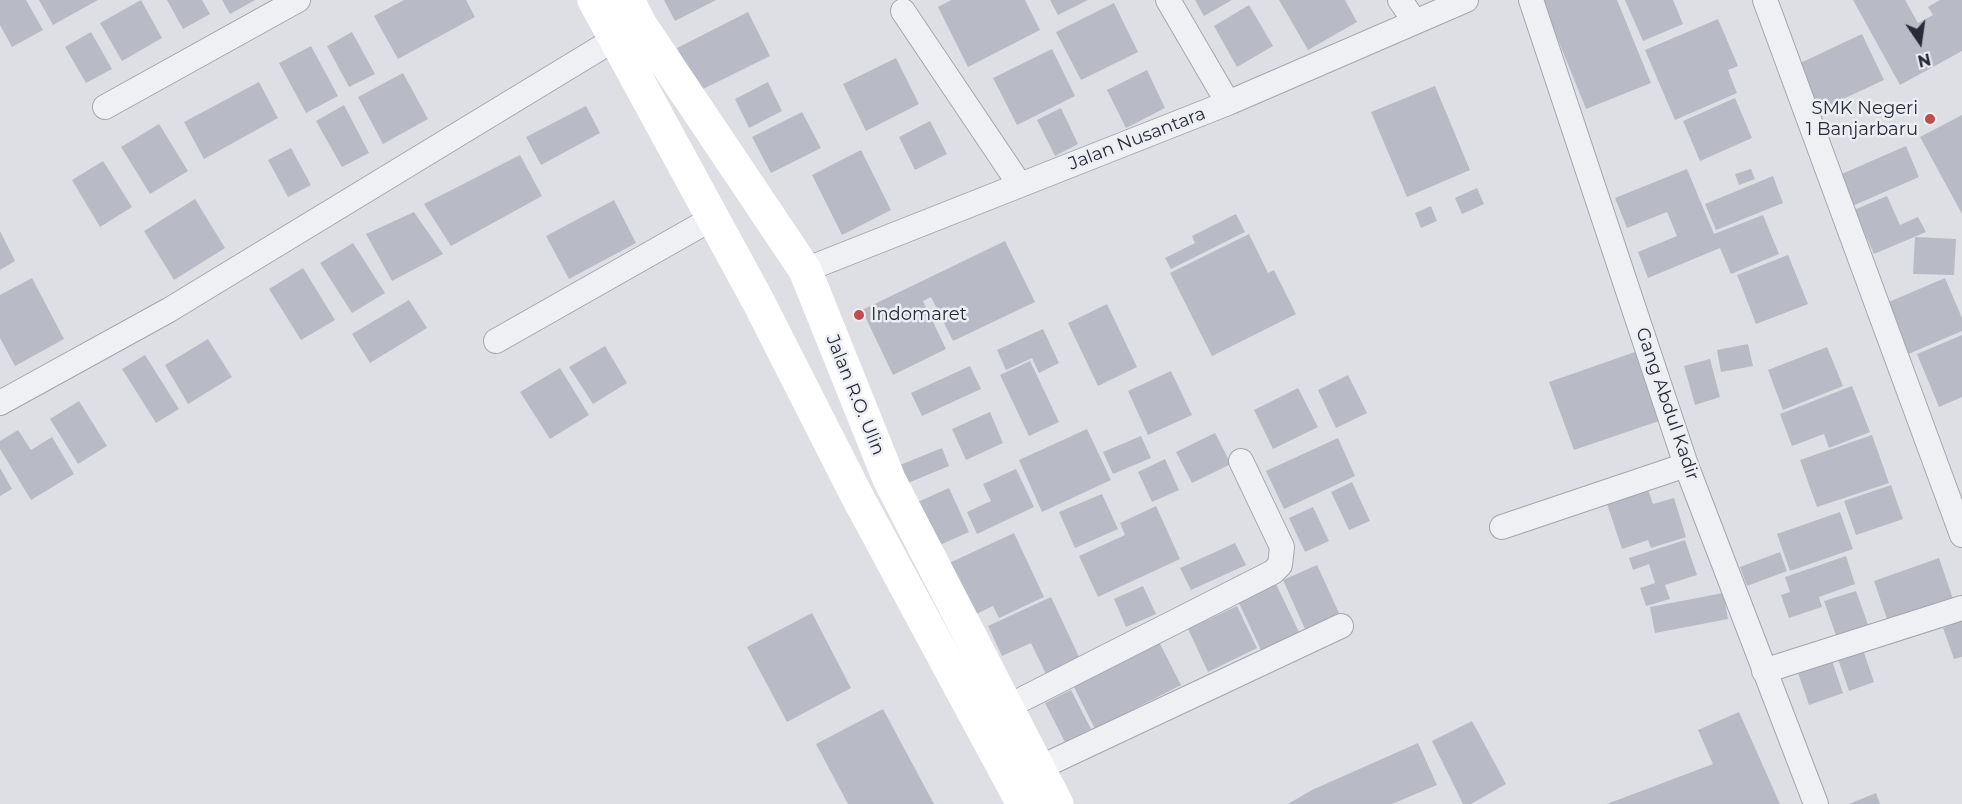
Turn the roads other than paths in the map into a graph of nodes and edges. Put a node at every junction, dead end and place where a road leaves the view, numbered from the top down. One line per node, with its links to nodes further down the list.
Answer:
1 (298, 0): 12 (street)
2 (594, 0): 9 (main road, Jalan R.O. Ulin)
3 (1168, 0): 11 (street)
4 (1400, 0): 10 (street)
5 (1466, 0): 10 (street, Jalan Nusantara)
6 (1532, 0): 19 (street, Gang Abdul Kadir)
7 (1766, 0): 24 (street)
8 (903, 11): 13 (street)
9 (628, 21): 14 (main road, Jalan R.O. Ulin); 15 (main road, Jalan R.O. Ulin); 17 (street)
10 (1415, 22): 11 (street, Jalan Nusantara)
11 (1228, 103): 13 (street, Jalan Nusantara)
12 (105, 107)
13 (1020, 185): 15 (street, Jalan Nusantara)
14 (713, 218): 16 (street); 21 (main road, Jalan R.O. Ulin)
15 (805, 270): 20 (main road, Jalan R.O. Ulin)
16 (495, 341)
17 (0, 403)
18 (1241, 461): 29 (street)
19 (1686, 465): 22 (street); 28 (street, Gang Abdul Kadir)
20 (889, 479): 21 (main road); 23 (main road, Jalan R.O. Ulin)
21 (857, 496): 25 (main road, Jalan R.O. Ulin)
22 (1502, 527)
23 (916, 531): 25 (main road); 29 (main road, Jalan R.O. Ulin)
24 (1962, 536)
25 (885, 544): 31 (main road, Jalan R.O. Ulin)
26 (1962, 608): 28 (street)
27 (1341, 626): 30 (street)
28 (1764, 671): 33 (street, Gang Abdul Kadir)
29 (1007, 707): 30 (main road, Jalan R.O. Ulin)
30 (1039, 768): 32 (main road, Jalan R.O. Ulin)
31 (1023, 804)
32 (1057, 804)
33 (1816, 804)

